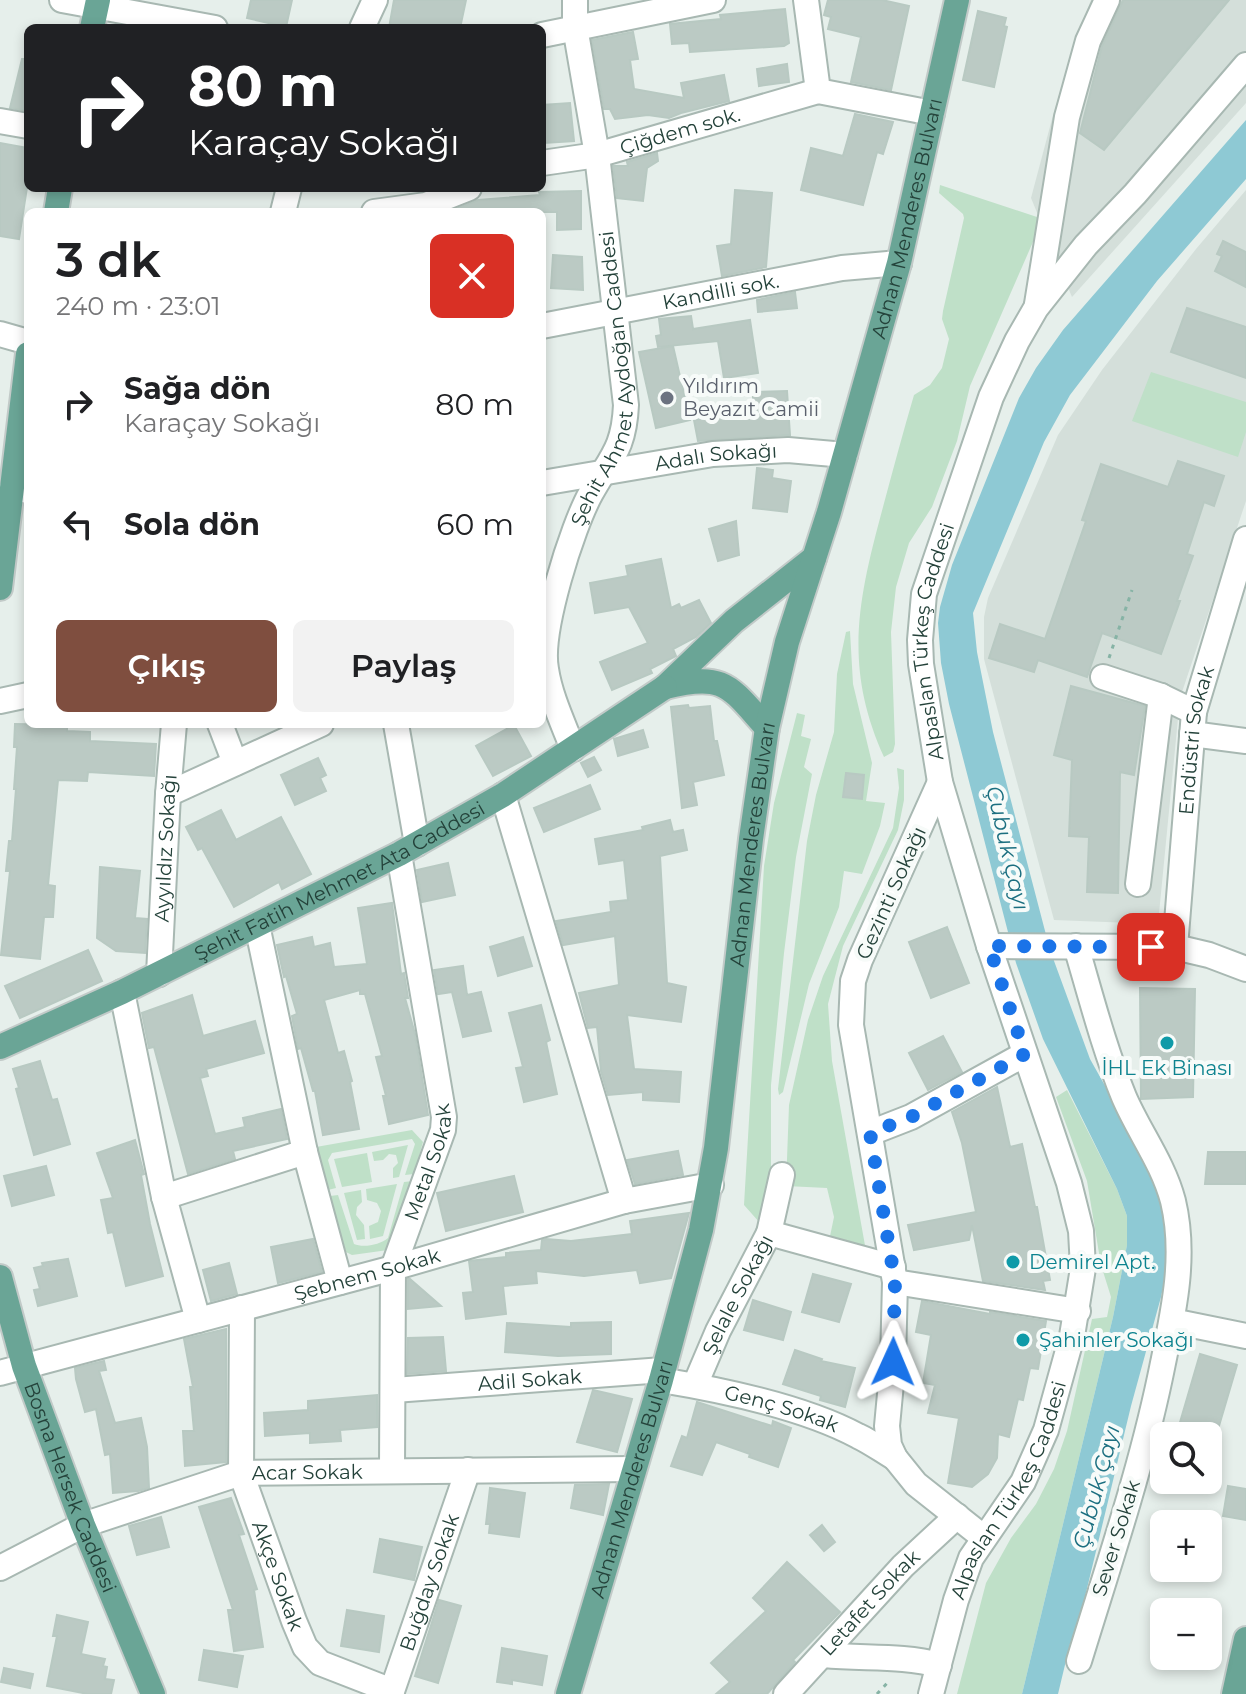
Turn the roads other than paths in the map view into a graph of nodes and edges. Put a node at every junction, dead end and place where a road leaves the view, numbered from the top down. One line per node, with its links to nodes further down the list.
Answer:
1 (62, 0): 8 (street)
2 (375, 0): 10 (street)
3 (575, 0): 11 (street, Şehit Ahmet Aydoğan Caddesi)
4 (713, 0): 11 (street)
5 (806, 0): 14 (street)
6 (957, 0): 15 (main road, Adnan Menderes Bulvarı)
7 (1107, 0): 23 (street)
8 (96, 11): 9 (street)
9 (187, 24)
10 (364, 24)
11 (575, 27): 12 (street); 18 (street, Şehit Ahmet Aydoğan Caddesi)
12 (546, 34)
13 (1246, 65): 23 (street, Alpaslan Türkeş Caddesi)
14 (818, 91): 15 (street); 18 (street, Çiğdem sok.)
15 (932, 113): 22 (main road, Adnan Menderes Bulvarı)
16 (0, 121): 17 (street)
17 (24, 125)
18 (597, 155): 19 (street, Çiğdem sok.); 24 (street, Şehit Ahmet Aydoğan Caddesi)
19 (546, 162)
20 (459, 192): 21 (street)
21 (404, 208)
22 (899, 263): 24 (street, Kandilli sok.); 29 (main road, Adnan Menderes Bulvarı)
23 (1036, 308): 52 (street, Alpaslan Türkeş Caddesi)
24 (616, 313): 25 (street, Kandilli sok.); 30 (street, Şehit Ahmet Aydoğan Caddesi)
25 (546, 325)
26 (0, 334): 27 (street)
27 (24, 341)
28 (24, 422): 32 (main road)
29 (845, 455): 30 (street, Adalı Sokağı); 34 (main road, Adnan Menderes Bulvarı)
30 (607, 471): 31 (street, Adalı Sokağı); 36 (street, Şehit Ahmet Aydoğan Caddesi)
31 (546, 482)
32 (20, 489): 35 (main road)
33 (1246, 539): 43 (street, Endüstri Sokak)
34 (814, 558): 39 (main road, Şehit Fatih Mehmet Ata Caddesi); 48 (main road, Adnan Menderes Bulvarı)
35 (0, 588)
36 (546, 626)
37 (546, 670): 50 (street, Şehit Ahmet Aydoğan Caddesi)
38 (1103, 677): 41 (street)
39 (665, 687): 48 (main road, Şehit Fatih Mehmet Ata Caddesi); 50 (main road, Şehit Fatih Mehmet Ata Caddesi)
40 (24, 696): 42 (street)
41 (1161, 696): 43 (street); 56 (street)
42 (0, 701)
43 (1193, 723): 49 (street); 60 (street, Endüstri Sokak)
44 (174, 728): 53 (street, Ayyıldız Sokağı)
45 (222, 728): 51 (street)
46 (312, 728): 51 (street)
47 (396, 728): 55 (street, Metal Sokak)
48 (767, 728): 69 (main road, Adnan Menderes Bulvarı)
49 (1246, 741)
50 (573, 749): 54 (main road, Şehit Fatih Mehmet Ata Caddesi)
51 (235, 763): 53 (street)
52 (940, 782): 58 (street, Alpaslan Türkeş Caddesi); 66 (street, Gezinti Sokağı)
53 (168, 794): 62 (street, Ayyıldız Sokağı)
54 (503, 795): 55 (main road, Şehit Fatih Mehmet Ata Caddesi); 71 (street)
55 (408, 849): 57 (main road, Şehit Fatih Mehmet Ata Caddesi); 73 (street, Metal Sokak)
56 (1138, 884)
57 (257, 925): 62 (main road, Şehit Fatih Mehmet Ata Caddesi); 67 (street)
58 (999, 946): 59 (street); 65 (street, Alpaslan Türkeş Caddesi)
59 (1064, 946): 60 (street); 80 (street, Sever Sokak)
60 (1175, 947): 61 (street)
61 (1246, 969)
62 (159, 974): 63 (main road, Şehit Fatih Mehmet Ata Caddesi)
63 (122, 992): 64 (main road, Şehit Fatih Mehmet Ata Caddesi); 70 (street)
64 (0, 1047)
65 (1025, 1054): 66 (street); 78 (street, Alpaslan Türkeş Caddesi)
66 (870, 1133): 74 (street, Gezinti Sokağı)
67 (305, 1152): 70 (street); 76 (street)
68 (782, 1175): 72 (street)
69 (711, 1185): 71 (street, Şebnem Sokak); 84 (main road, Adnan Menderes Bulvarı)
70 (164, 1197): 79 (street)
71 (624, 1201): 73 (street, Şebnem Sokak)
72 (769, 1233): 74 (street, Şelale Sokağı); 85 (street, Şelale Sokağı)
73 (393, 1268): 76 (street, Şebnem Sokak); 86 (street, Metal Sokak)
74 (894, 1275): 78 (street, Şelale Sokağı); 87 (street, Gezinti Sokağı)
75 (0, 1277): 82 (main road, Bosna Hersek Caddesi)
76 (340, 1282): 77 (street, Şebnem Sokak)
77 (242, 1308): 79 (street, Şebnem Sokak); 91 (street, Akçe Sokak)
78 (1078, 1311): 94 (street, Alpaslan Türkeş Caddesi)
79 (198, 1320): 82 (street, Şebnem Sokak)
80 (1172, 1321): 81 (street); 98 (street, Sever Sokak)
81 (1246, 1336)
82 (24, 1366): 83 (street, Şebnem Sokak); 93 (main road, Bosna Hersek Caddesi)
83 (0, 1373)
84 (662, 1375): 85 (street, Genç Sokak); 86 (street, Adil Sokak); 88 (main road, Adnan Menderes Bulvarı)
85 (695, 1385): 87 (street, Genç Sokak)
86 (394, 1390): 89 (street, Metal Sokak)
87 (895, 1458): 92 (street)
88 (633, 1469): 90 (street, Acar Sokak); 102 (main road, Adnan Menderes Bulvarı)
89 (392, 1470): 90 (street, Acar Sokak); 91 (street, Acar Sokak)
90 (468, 1470): 100 (street, Buğday Sokak)
91 (241, 1473): 93 (street, Acar Sokak); 100 (street, Akçe Sokak)
92 (957, 1516): 94 (street); 97 (street, Letafet Sokak)
93 (83, 1525): 95 (street, Acar Sokak); 101 (main road, Bosna Hersek Caddesi)
94 (983, 1537): 99 (street, Alpaslan Türkeş Caddesi)
95 (0, 1568)
96 (1246, 1639): 105 (main road)
97 (824, 1655): 99 (street); 103 (street, Letafet Sokak)
98 (1079, 1661)
99 (939, 1665): 104 (street, Alpaslan Türkeş Caddesi)
100 (391, 1692)
101 (153, 1694)
102 (568, 1694)
103 (786, 1694)
104 (931, 1694)
105 (1234, 1694)

